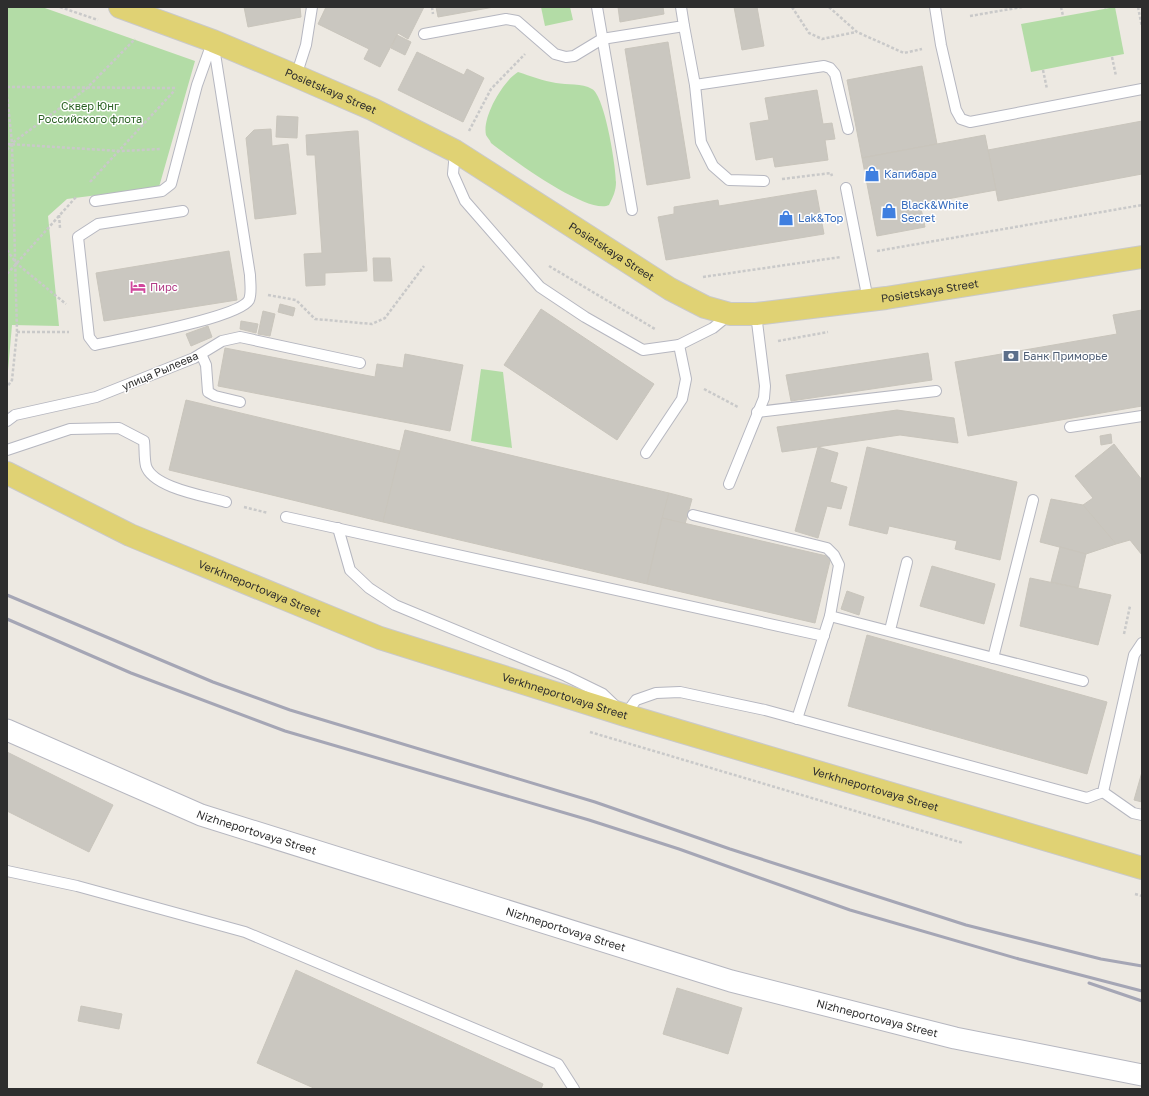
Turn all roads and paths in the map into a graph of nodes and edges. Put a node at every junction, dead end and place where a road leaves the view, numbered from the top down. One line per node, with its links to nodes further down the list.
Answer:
1 (120, 7): 13 (main road, Posietskaya Street)
2 (312, 7): 22 (lane)
3 (597, 7): 18 (lane)
4 (681, 7): 14 (lane)
5 (792, 7): 16 (path)
6 (829, 7): 16 (path)
7 (935, 7): 21 (lane)
8 (1022, 7): 11 (path)
9 (1062, 7): 12 (path)
10 (1138, 7): 15 (path)
11 (970, 16)
12 (1063, 16)
13 (154, 20): 19 (main road, Posietskaya Street); 26 (path)
14 (684, 26): 18 (lane); 24 (lane)
15 (1142, 27)
16 (857, 32): 21 (path)
17 (424, 34): 20 (lane)
18 (602, 39): 20 (lane); 40 (lane)
19 (213, 41): 22 (main road, Posietskaya Street); 23 (lane); 46 (lane)
20 (538, 41): 30 (path)
21 (941, 45): 27 (lane)
22 (296, 76): 35 (main road, Posietskaya Street)
23 (197, 85): 26 (path); 33 (lane)
24 (695, 85): 29 (lane); 37 (lane)
25 (7, 87): 26 (path)
26 (86, 89): 31 (path)
27 (1142, 89)
28 (7, 94): 31 (path)
29 (848, 129)
30 (468, 134)
31 (12, 143): 32 (path); 33 (path); 34 (path); 44 (path)
32 (7, 144)
33 (179, 148): 39 (lane)
34 (7, 150)
35 (455, 151): 49 (main road, Posietskaya Street); 53 (lane)
36 (831, 173): 37 (path)
37 (764, 181)
38 (846, 188): 47 (lane)
39 (95, 201)
40 (632, 210)
41 (183, 211): 46 (lane)
42 (7, 250): 44 (path)
43 (1142, 257): 47 (main road, Posietskaya Street)
44 (16, 263): 48 (path); 51 (path)
45 (424, 266): 46 (path)
46 (250, 292)
47 (868, 300): 50 (main road, Posietskaya Street)
48 (69, 307)
49 (730, 314): 50 (main road, Posietskaya Street); 53 (lane)
50 (756, 314): 60 (lane)
51 (17, 332): 52 (path); 56 (path)
52 (72, 332)
53 (679, 345): 65 (lane)
54 (201, 354): 55 (lane, улица Рылеева); 59 (lane); 62 (lane, улица Рылеева)
55 (360, 363)
56 (7, 387)
57 (707, 391): 60 (path)
58 (936, 391): 60 (lane)
59 (240, 402)
60 (756, 414): 67 (lane)
61 (1142, 416): 63 (lane)
62 (7, 421)
63 (1070, 427)
64 (7, 450): 69 (lane)
65 (646, 453)
66 (7, 473): 80 (main road, Verkhneportovaya Street)
67 (729, 484)
68 (1033, 500): 78 (lane)
69 (226, 502)
70 (693, 516): 74 (lane)
71 (286, 517): 72 (lane)
72 (338, 528): 76 (lane); 80 (lane)
73 (907, 562): 75 (lane)
74 (830, 616): 75 (lane); 76 (lane)
75 (890, 630): 78 (lane)
76 (824, 636): 81 (lane)
77 (1142, 643): 83 (lane)
78 (993, 658): 79 (lane)
79 (1083, 681)
80 (625, 715): 81 (lane); 85 (main road, Verkhneportovaya Street)
81 (797, 720): 83 (lane)
82 (7, 730): 87 (street, Nizhneportovaya Street)
83 (1103, 792): 84 (lane)
84 (1142, 815)
85 (1142, 868)
86 (7, 871): 88 (lane)
87 (1142, 1075)
88 (574, 1089)

